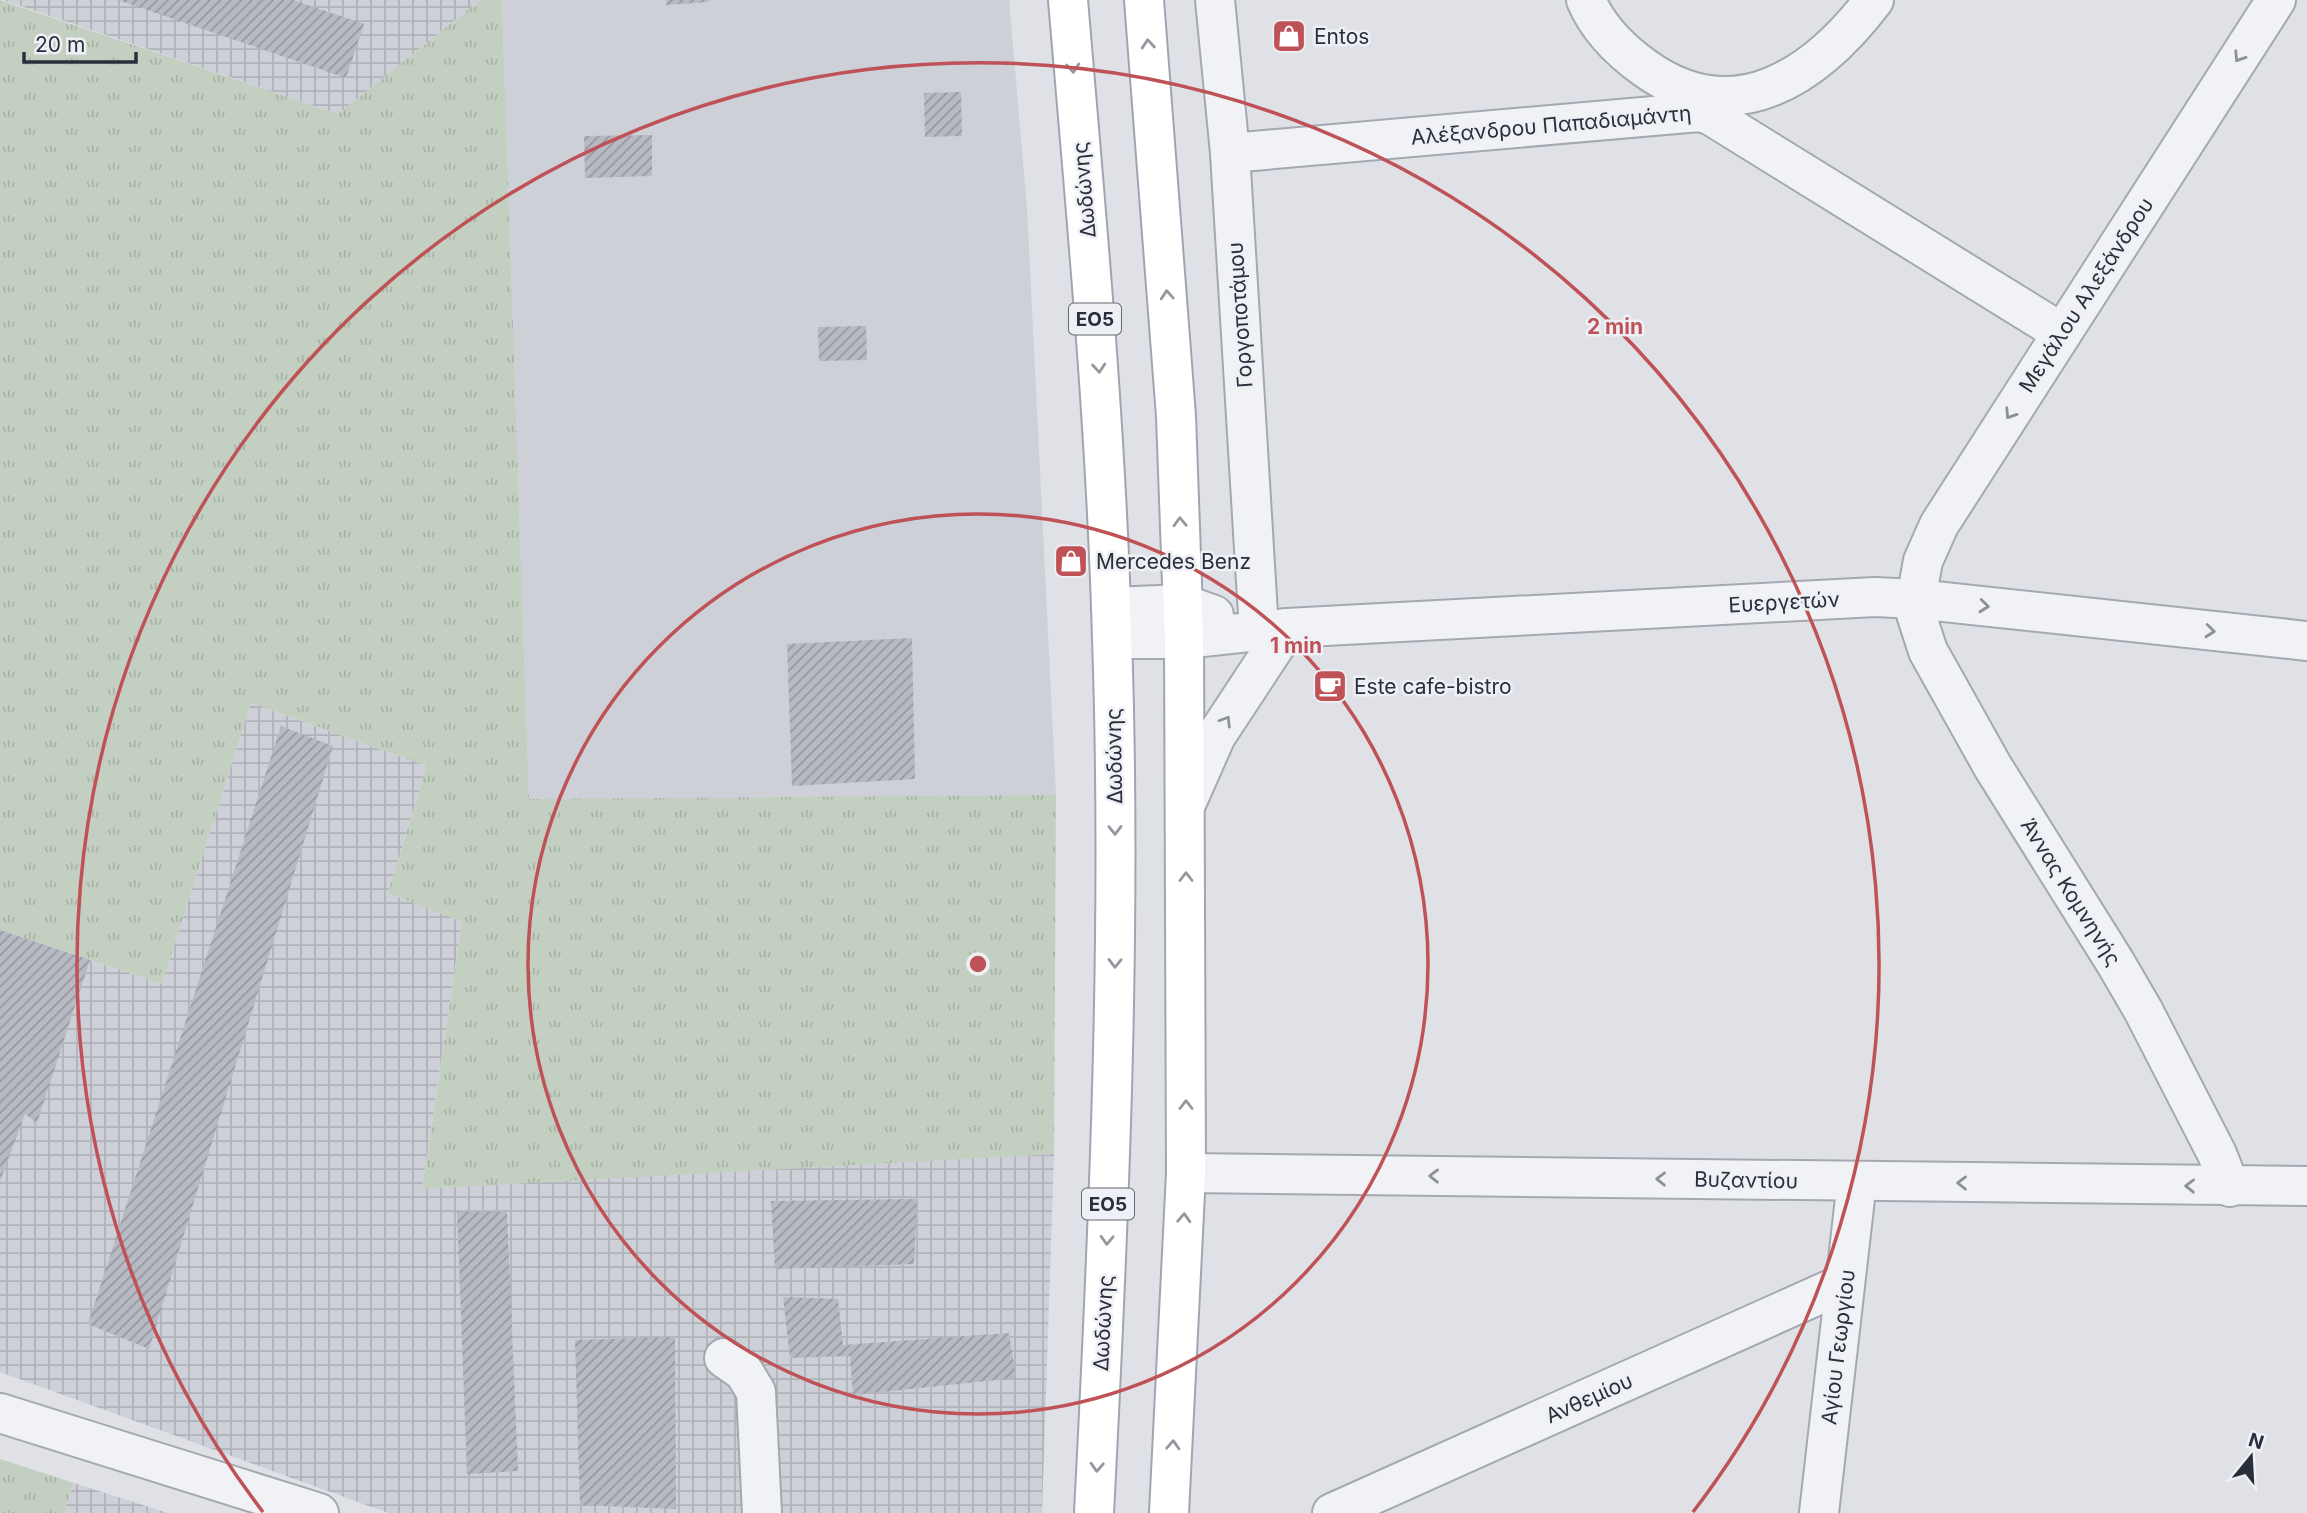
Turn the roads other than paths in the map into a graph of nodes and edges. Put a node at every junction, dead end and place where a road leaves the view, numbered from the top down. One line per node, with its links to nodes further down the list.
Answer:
1 (1068, 0): 12 (main road, Δωδώνης / ΕΟ5, one-way to 12)
2 (1144, 0): 11 (main road, one-way to 2)
3 (1216, 0): 8 (street, Γοργοποτάμου)
4 (1586, 0): 7 (street)
5 (1874, 0): 7 (street)
6 (2276, 0): 9 (street, Μεγάλου Αλεξάνδρου, one-way to 9)
7 (1701, 103): 8 (street, Αλέξανδρου Παπαδιαμάντη); 9 (street, Αλέξανδρου Παπαδιαμάντη)
8 (1230, 153): 13 (street, Γοργοποτάμου)
9 (2062, 333): 10 (street, Μεγάλου Αλεξάνδρου, one-way to 10)
10 (1916, 599): 13 (street, Ευεργετών); 14 (street, Ευεργετών, one-way to 14); 19 (street, Άννας Κομνηνής)
11 (1183, 622): 12 (street, Ευεργετών); 13 (street, Ευεργετών); 15 (main road)
12 (1112, 623): 25 (main road, Δωδώνης / ΕΟ5, one-way to 25)
13 (1273, 629): 15 (street, one-way to 13)
14 (2307, 641)
15 (1186, 804): 16 (main road, one-way to 15)
16 (1186, 1173): 17 (street, Βυζαντίου, one-way to 16); 26 (main road, one-way to 16)
17 (1857, 1181): 19 (street, Βυζαντίου, one-way to 17); 20 (street, Αγίου Γεωργίου)
18 (2307, 1186): 19 (street, Βυζαντίου)
19 (2230, 1187)
20 (1845, 1283): 27 (street, Ανθεμίου); 28 (street, Αγίου Γεωργίου)
21 (724, 1358): 24 (street)
22 (0, 1413): 23 (street)
23 (319, 1513)
24 (762, 1513)
25 (1094, 1513)
26 (1169, 1513)
27 (1332, 1513)
28 (1819, 1513)

